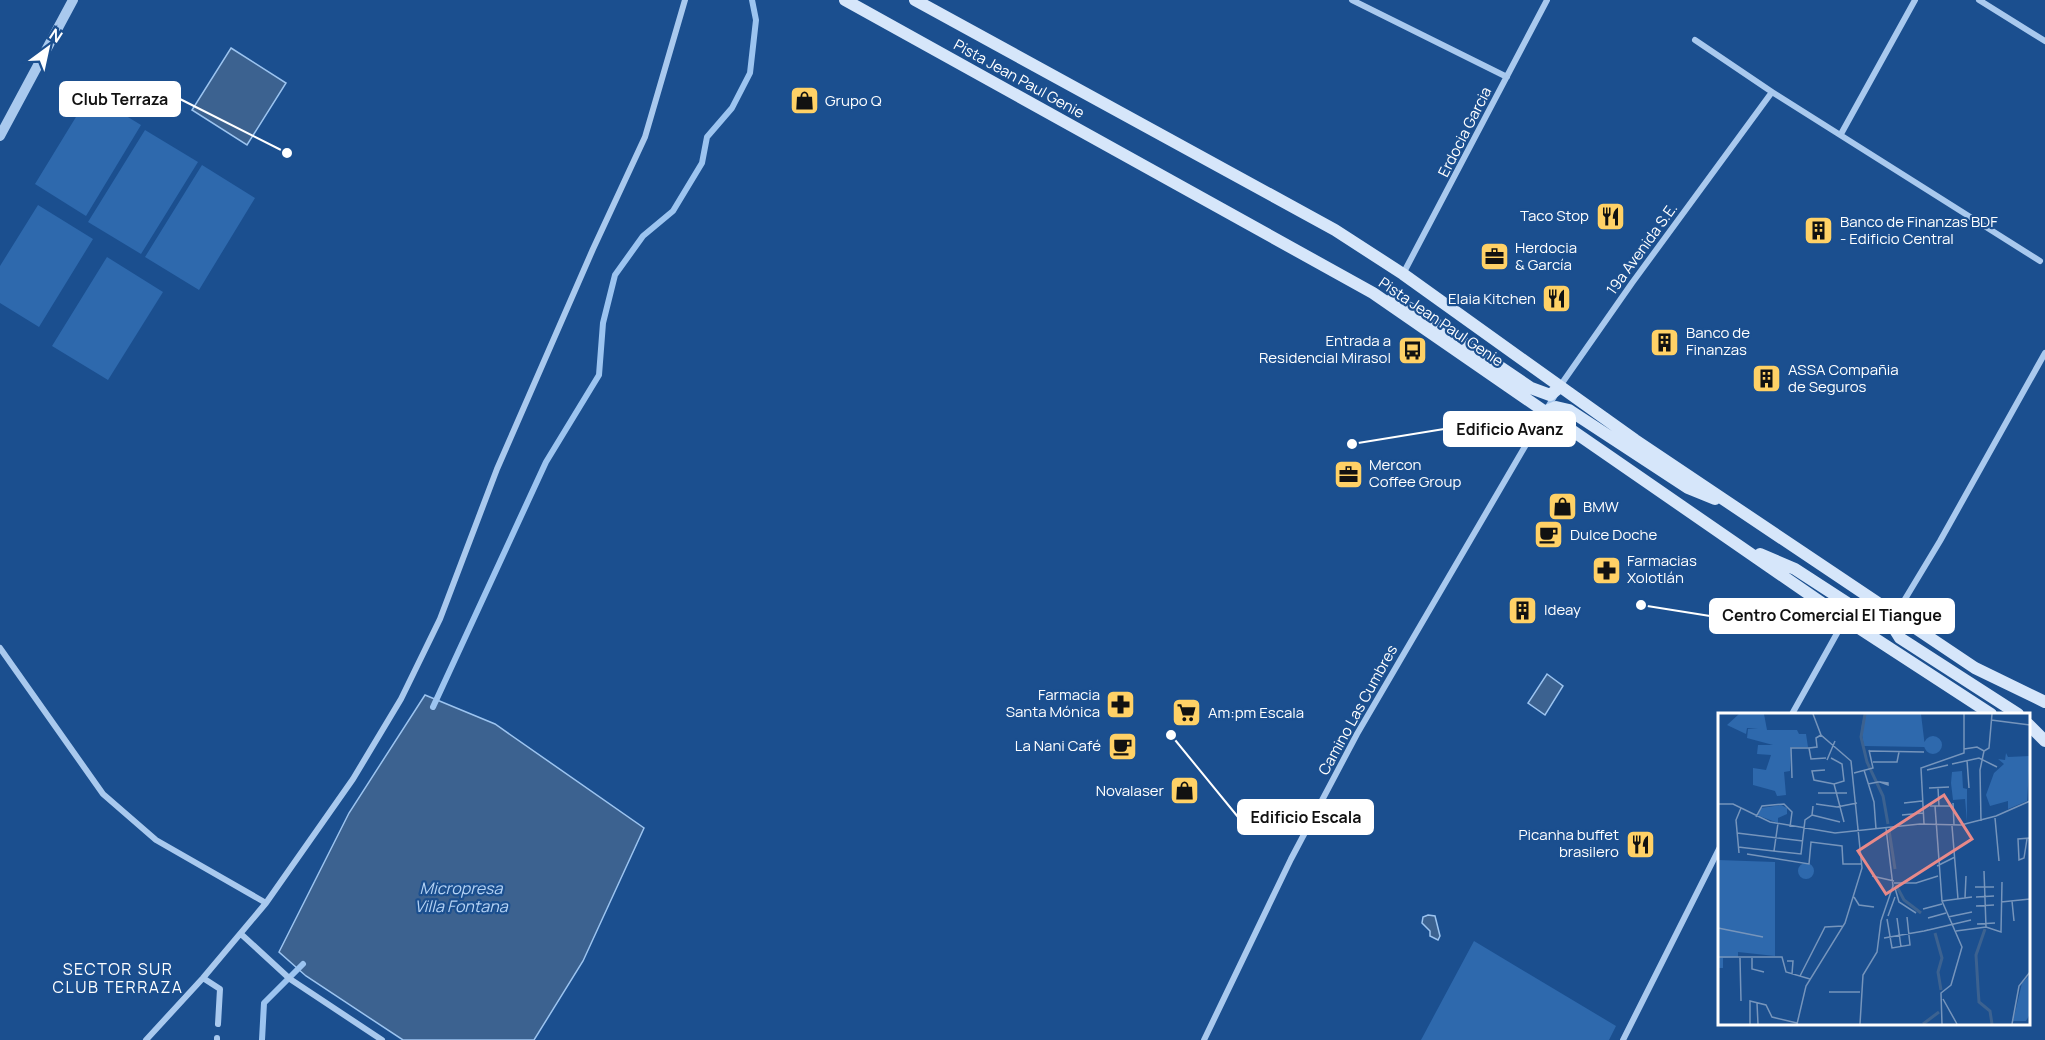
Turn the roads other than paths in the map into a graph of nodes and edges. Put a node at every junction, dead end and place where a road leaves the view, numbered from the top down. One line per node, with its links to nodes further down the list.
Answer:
1 (73, 0): 14 (street)
2 (685, 0): 34 (street)
3 (845, 0): 17 (main road, Pista Jean Paul Genie)
4 (915, 0): 16 (main road, Pista Jean Paul Genie)
5 (1352, 0): 11 (street)
6 (1547, 0): 11 (street, Erdocia Garcia)
7 (1915, 0): 13 (street)
8 (1979, 0): 10 (street)
9 (1695, 40): 12 (street)
10 (2045, 41)
11 (1507, 77): 16 (street, Erdocia Garcia)
12 (1772, 92): 13 (street); 19 (street, 19a Avenida S.E.)
13 (1841, 134): 15 (street)
14 (0, 136)
15 (2040, 261)
16 (1403, 274): 19 (main road, Pista Jean Paul Genie)
17 (1373, 293): 19 (main road); 20 (main road, Pista Jean Paul Genie)
18 (2045, 353): 23 (street)
19 (1560, 387): 20 (street, 19a Avenida S.E.); 21 (main road, Pista Jean Paul Genie)
20 (1549, 406): 21 (main road); 22 (main road, Pista Jean Paul Genie); 40 (street, Camino Las Cumbres)
21 (1731, 504): 23 (main road, Pista Jean Paul Genie)
22 (1745, 549): 23 (main road); 24 (main road, Pista Jean Paul Genie)
23 (1895, 614): 26 (main road, Pista Jean Paul Genie); 29 (main road)
24 (1845, 619): 27 (street); 28 (main road, Pista Jean Paul Genie)
25 (0, 648): 34 (street)
26 (2045, 702)
27 (1793, 713)
28 (1989, 713)
29 (2016, 713)
30 (2030, 726): 32 (main road)
31 (2030, 735): 32 (main road)
32 (2045, 741)
33 (1718, 849): 41 (street)
34 (266, 903): 35 (street)
35 (241, 934): 36 (street); 39 (street)
36 (203, 978): 37 (street); 38 (street)
37 (218, 1024)
38 (146, 1040)
39 (382, 1040)
40 (1204, 1040)
41 (1623, 1040)

